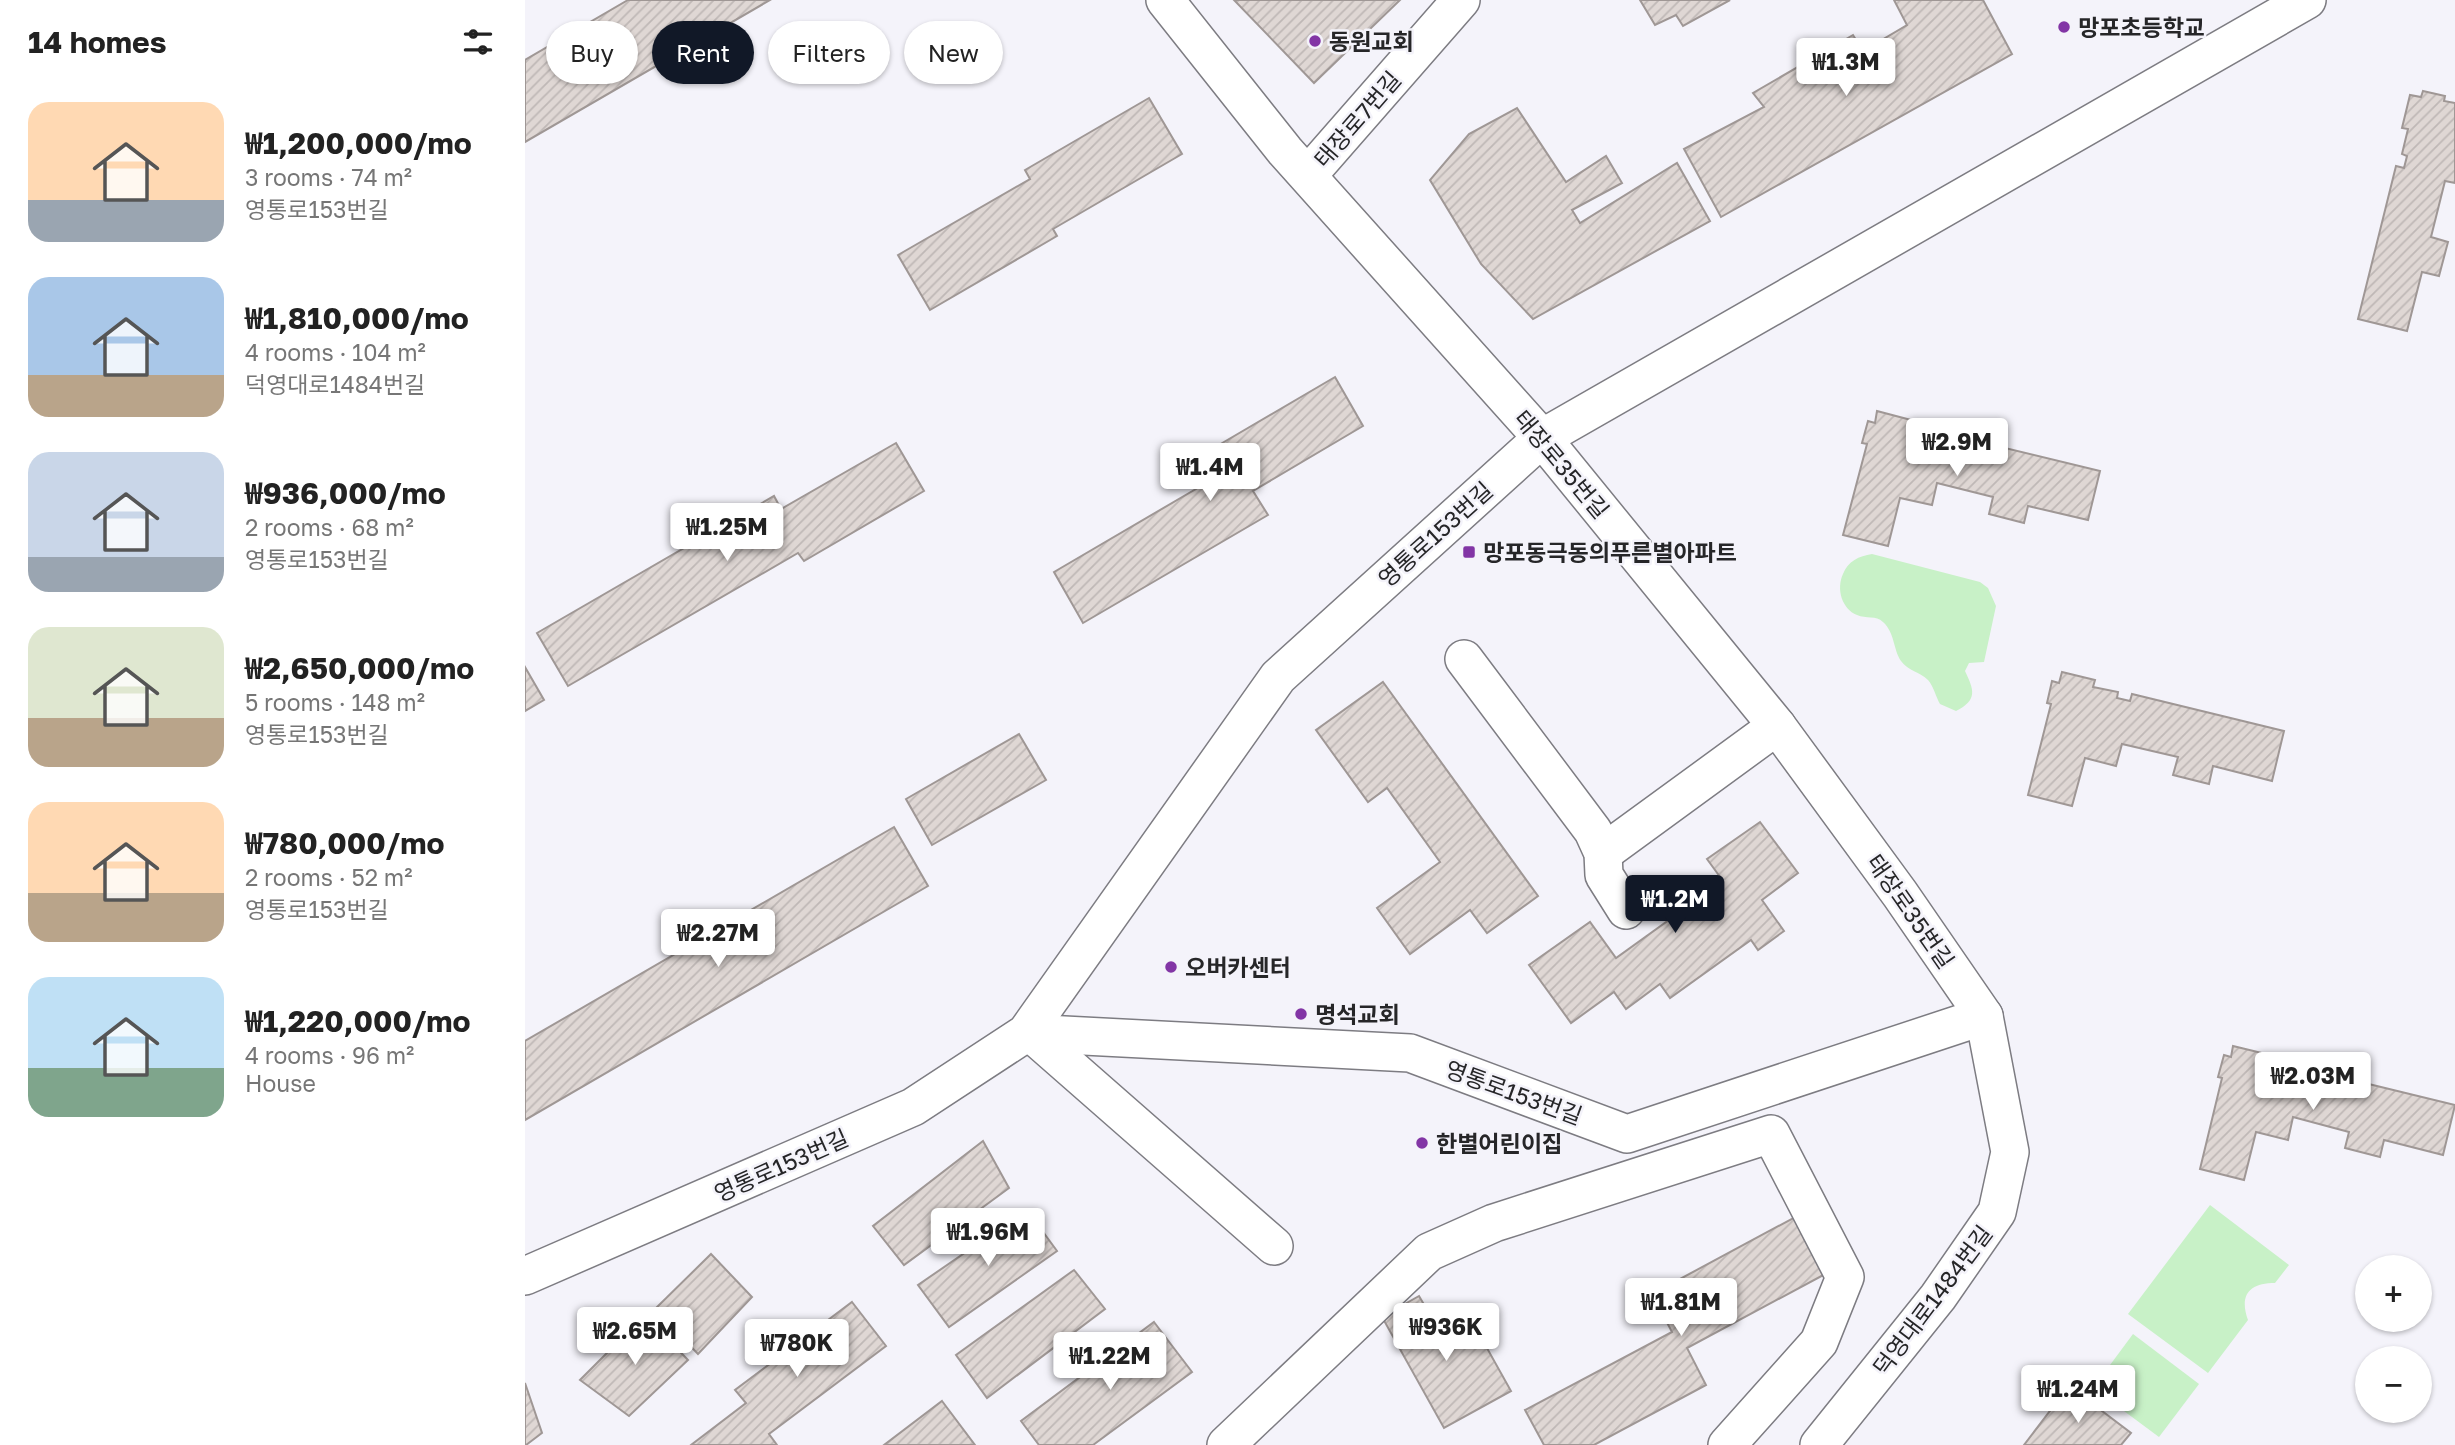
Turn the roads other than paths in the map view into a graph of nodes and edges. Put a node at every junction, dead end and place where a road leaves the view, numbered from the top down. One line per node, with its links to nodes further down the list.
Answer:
1 (1165, 0): 4 (street, 태장로35번길)
2 (1461, 0): 4 (street, 태장로7번길)
3 (2307, 0): 5 (street, 영통로153번길)
4 (1308, 175): 5 (street, 태장로35번길)
5 (1542, 438): 7 (street, 태장로35번길); 11 (street, 영통로153번길)
6 (1464, 659): 8 (street)
7 (1777, 726): 8 (street); 10 (street, 태장로35번길)
8 (1602, 853): 9 (street)
9 (1626, 910)
10 (1984, 1016): 11 (street, 영통로153번길); 16 (street, 덕영대로1484번길)
11 (1028, 1033): 12 (street); 13 (street, 영통로153번길)
12 (1274, 1246)
13 (525, 1276)
14 (1226, 1445): 15 (street)
15 (1727, 1445)
16 (1819, 1445)

